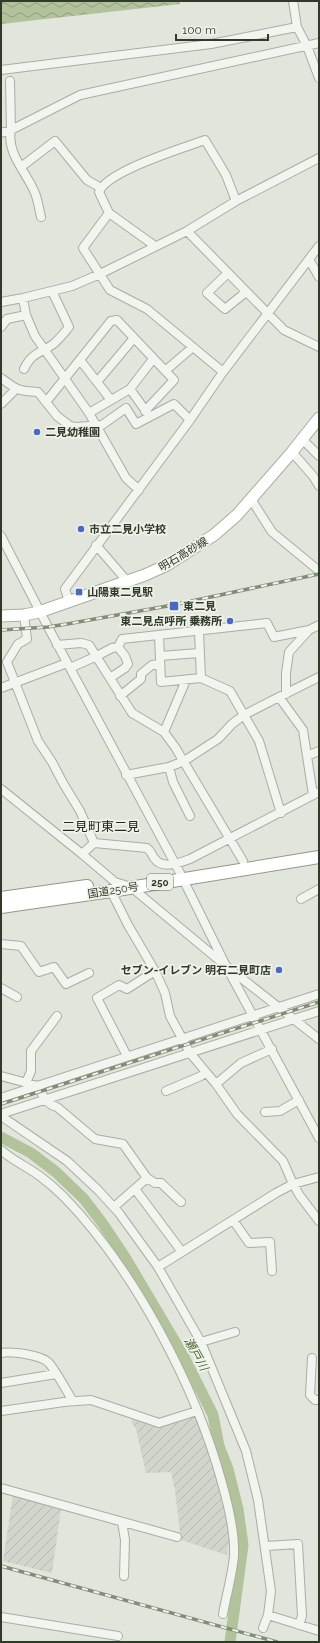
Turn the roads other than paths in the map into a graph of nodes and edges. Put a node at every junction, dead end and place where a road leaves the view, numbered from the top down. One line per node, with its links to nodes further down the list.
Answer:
1 (293, 1): 2 (street)
2 (297, 27): 4 (street); 5 (street)
3 (319, 44): 4 (street)
4 (307, 46): 6 (street); 8 (street)
5 (1, 70)
6 (319, 78)
7 (10, 80): 8 (street)
8 (11, 130): 9 (street); 11 (street)
9 (1, 133)
10 (319, 158): 13 (street)
11 (21, 167): 12 (street); 15 (street)
12 (100, 188): 13 (street); 14 (street)
13 (236, 201): 16 (street)
14 (109, 213): 17 (street); 21 (street)
15 (41, 217)
16 (187, 231): 17 (street); 20 (street)
17 (155, 246): 21 (street)
18 (319, 246): 19 (street)
19 (309, 260): 22 (street); 27 (street)
20 (228, 273): 24 (street); 24 (street)
21 (100, 274): 23 (street); 31 (street)
22 (319, 277)
23 (52, 291): 25 (street); 33 (street)
24 (246, 292): 27 (street)
25 (23, 298): 26 (street); 28 (street)
26 (1, 302)
27 (267, 314): 32 (street); 38 (street)
28 (26, 315): 29 (street); 33 (street)
29 (1, 327)
30 (134, 338): 34 (street); 35 (street); 41 (street)
31 (193, 347): 37 (street); 38 (street)
32 (319, 347)
33 (44, 349): 36 (street); 40 (street)
34 (153, 359): 37 (street); 43 (street)
35 (80, 360): 40 (street); 41 (street)
36 (24, 370)
37 (165, 371): 48 (street)
38 (223, 372): 50 (street)
39 (1, 378): 42 (street)
40 (65, 379): 45 (street); 47 (street)
41 (97, 382): 44 (street)
42 (16, 389): 45 (street); 46 (street)
43 (130, 389): 44 (street); 48 (street)
44 (111, 400): 47 (street)
45 (46, 402): 51 (street)
46 (1, 404)
47 (90, 413): 51 (street)
48 (147, 414): 50 (street); 51 (street)
49 (319, 418): 52 (main road, 明石高砂線)
50 (190, 420): 57 (street)
51 (96, 424): 57 (street)
52 (302, 439): 53 (main road, 明石高砂線); 54 (street)
53 (292, 452): 55 (street); 58 (main road, 明石高砂線)
54 (319, 456)
55 (316, 474): 56 (street)
56 (319, 486)
57 (139, 490): 60 (street)
58 (251, 499): 61 (street); 62 (main road, 明石高砂線)
59 (1, 536): 64 (street)
60 (96, 545): 62 (street); 63 (street)
61 (318, 570)
62 (127, 580): 63 (main road, 明石高砂線)
63 (69, 601): 64 (main road, 明石高砂線)
64 (39, 612): 65 (main road, 明石高砂線); 71 (street)
65 (24, 615): 66 (main road, 明石高砂線); 81 (street)
66 (1, 616)
67 (319, 625): 68 (street)
68 (309, 630): 69 (street); 84 (street)
69 (199, 631): 70 (street); 73 (street)
70 (159, 635): 72 (street); 75 (street)
71 (57, 645): 74 (street); 76 (street)
72 (118, 647): 74 (street); 78 (street)
73 (199, 653): 75 (street); 79 (street)
74 (97, 656): 76 (street); 78 (street)
75 (160, 660): 80 (street); 83 (street)
76 (69, 666): 81 (street); 91 (street)
77 (319, 677): 84 (street)
78 (110, 678): 83 (street)
79 (201, 678): 80 (street); 85 (street)
80 (186, 680): 86 (street)
81 (16, 682): 82 (street); 97 (street)
82 (1, 688)
83 (120, 696): 86 (street)
84 (283, 696): 85 (street); 88 (street)
85 (244, 715): 89 (street); 94 (street)
86 (164, 732): 89 (street)
87 (319, 751): 88 (street)
88 (307, 756): 93 (street)
89 (184, 761): 90 (street); 96 (street)
90 (169, 767): 91 (street); 95 (street)
91 (126, 775): 102 (street)
92 (1, 789): 99 (street)
93 (316, 793): 94 (street)
94 (281, 813): 96 (street)
95 (190, 816)
96 (230, 839): 101 (street); 102 (street)
97 (94, 843): 99 (street); 102 (street)
98 (319, 850): 101 (highway, 国道250号 / 250)
99 (82, 854): 103 (street)
100 (319, 857): 102 (highway, 国道250号 / 250)
101 (243, 861): 102 (highway, 国道250号 / 250)
102 (179, 871): 103 (highway, 国道250号 / 250); 104 (highway, 国道250号 / 250); 110 (street)
103 (113, 886): 104 (highway, 国道250号 / 250); 106 (highway, 国道250号 / 250); 108 (highway, 国道250号 / 250); 111 (street)
104 (131, 887): 110 (street)
105 (319, 889): 107 (street)
106 (1, 898)
107 (300, 899)
108 (1, 907)
109 (1, 944): 112 (street)
110 (226, 966): 116 (street); 119 (street)
111 (155, 971): 122 (street); 126 (street)
112 (89, 973)
113 (1, 988): 115 (street)
114 (319, 994): 116 (street)
115 (17, 997)
116 (279, 1007): 119 (street); 120 (street)
117 (319, 1011): 120 (street)
118 (57, 1016): 129 (street)
119 (253, 1016): 121 (street); 122 (street)
120 (294, 1019): 121 (street); 123 (street)
121 (261, 1029): 124 (street); 125 (street)
122 (182, 1039): 125 (street); 126 (street)
123 (319, 1039)
124 (272, 1049): 130 (street); 136 (street)
125 (190, 1053): 127 (street); 135 (street)
126 (127, 1056): 131 (street)
127 (206, 1072): 130 (street); 133 (street)
128 (1, 1076): 129 (street)
129 (26, 1083): 131 (street)
130 (216, 1084): 144 (street)
131 (38, 1086): 134 (street); 135 (street)
132 (86, 1091): 137 (street)
133 (166, 1091)
134 (1, 1098)
135 (45, 1100): 137 (street); 139 (street)
136 (299, 1100): 138 (street); 140 (street)
137 (57, 1107): 143 (street)
138 (265, 1112)
139 (1, 1115): 147 (street)
140 (319, 1138)
141 (1, 1150): 163 (street)
142 (319, 1177): 144 (street)
143 (147, 1178): 145 (street); 146 (street)
144 (293, 1184): 148 (street); 149 (street)
145 (135, 1189): 147 (street); 150 (street)
146 (181, 1202)
147 (114, 1207): 151 (street)
148 (233, 1220): 150 (street); 152 (street)
149 (319, 1220)
150 (182, 1252): 151 (street)
151 (158, 1267): 154 (street)
152 (272, 1271)
153 (235, 1332): 154 (street)
154 (201, 1342): 167 (street)
155 (1, 1354): 158 (street)
156 (312, 1358): 157 (street)
157 (315, 1372): 160 (street)
158 (56, 1374): 159 (street); 161 (street)
159 (1, 1383)
160 (319, 1400)
161 (73, 1401): 162 (street); 163 (street)
162 (1, 1411)
163 (197, 1411): 169 (street)
164 (1, 1488): 165 (street)
165 (122, 1522): 166 (street); 168 (street)
166 (177, 1537)
167 (266, 1546): 170 (street); 172 (street)
168 (124, 1576)
169 (222, 1614)
170 (268, 1615): 172 (street); 173 (street)
171 (1, 1617): 175 (street)
172 (299, 1625): 174 (street)
173 (263, 1628)
174 (319, 1631)
175 (118, 1636)

